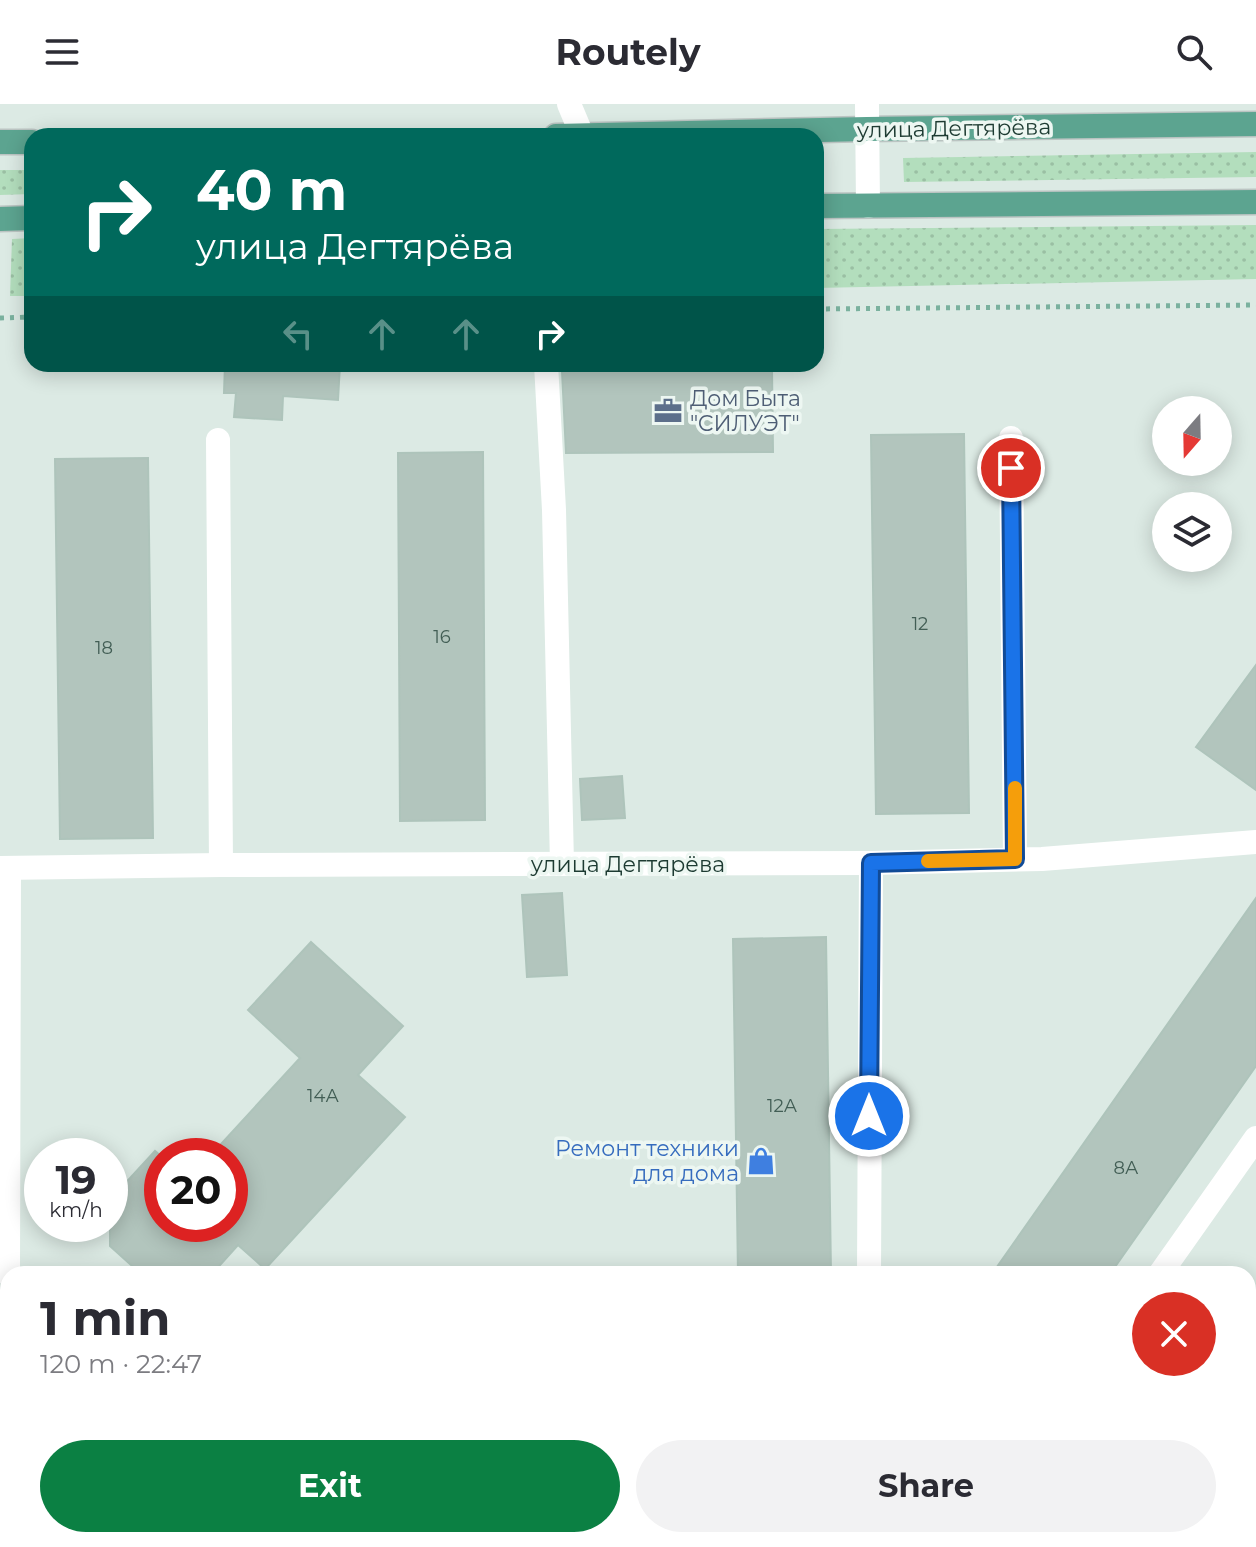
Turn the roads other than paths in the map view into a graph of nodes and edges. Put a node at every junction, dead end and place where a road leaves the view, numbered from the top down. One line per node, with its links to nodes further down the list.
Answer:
1 (569, 104): 4 (lane)
2 (867, 104): 5 (lane)
3 (1256, 124): 5 (main road, улица Дегтярёва)
4 (579, 128)
5 (867, 129): 6 (main road, улица Дегтярёва); 11 (lane)
6 (824, 130)
7 (0, 142): 8 (main road)
8 (24, 142)
9 (1256, 202): 11 (main road)
10 (824, 206): 11 (main road)
11 (868, 206)
12 (24, 218): 13 (main road)
13 (0, 219)
14 (546, 372): 20 (lane)
15 (1011, 438): 18 (lane)
16 (218, 440): 21 (lane)
17 (1256, 842): 18 (lane, улица Дегтярёва)
18 (1015, 859): 19 (lane, улица Дегтярёва)
19 (871, 863): 20 (lane, улица Дегтярёва); 25 (lane)
20 (562, 864): 21 (lane, улица Дегтярёва)
21 (221, 865): 22 (lane, улица Дегтярёва)
22 (5, 868): 24 (lane)
23 (1256, 1138): 26 (lane)
24 (8, 1266)
25 (869, 1266)
26 (1166, 1266)

